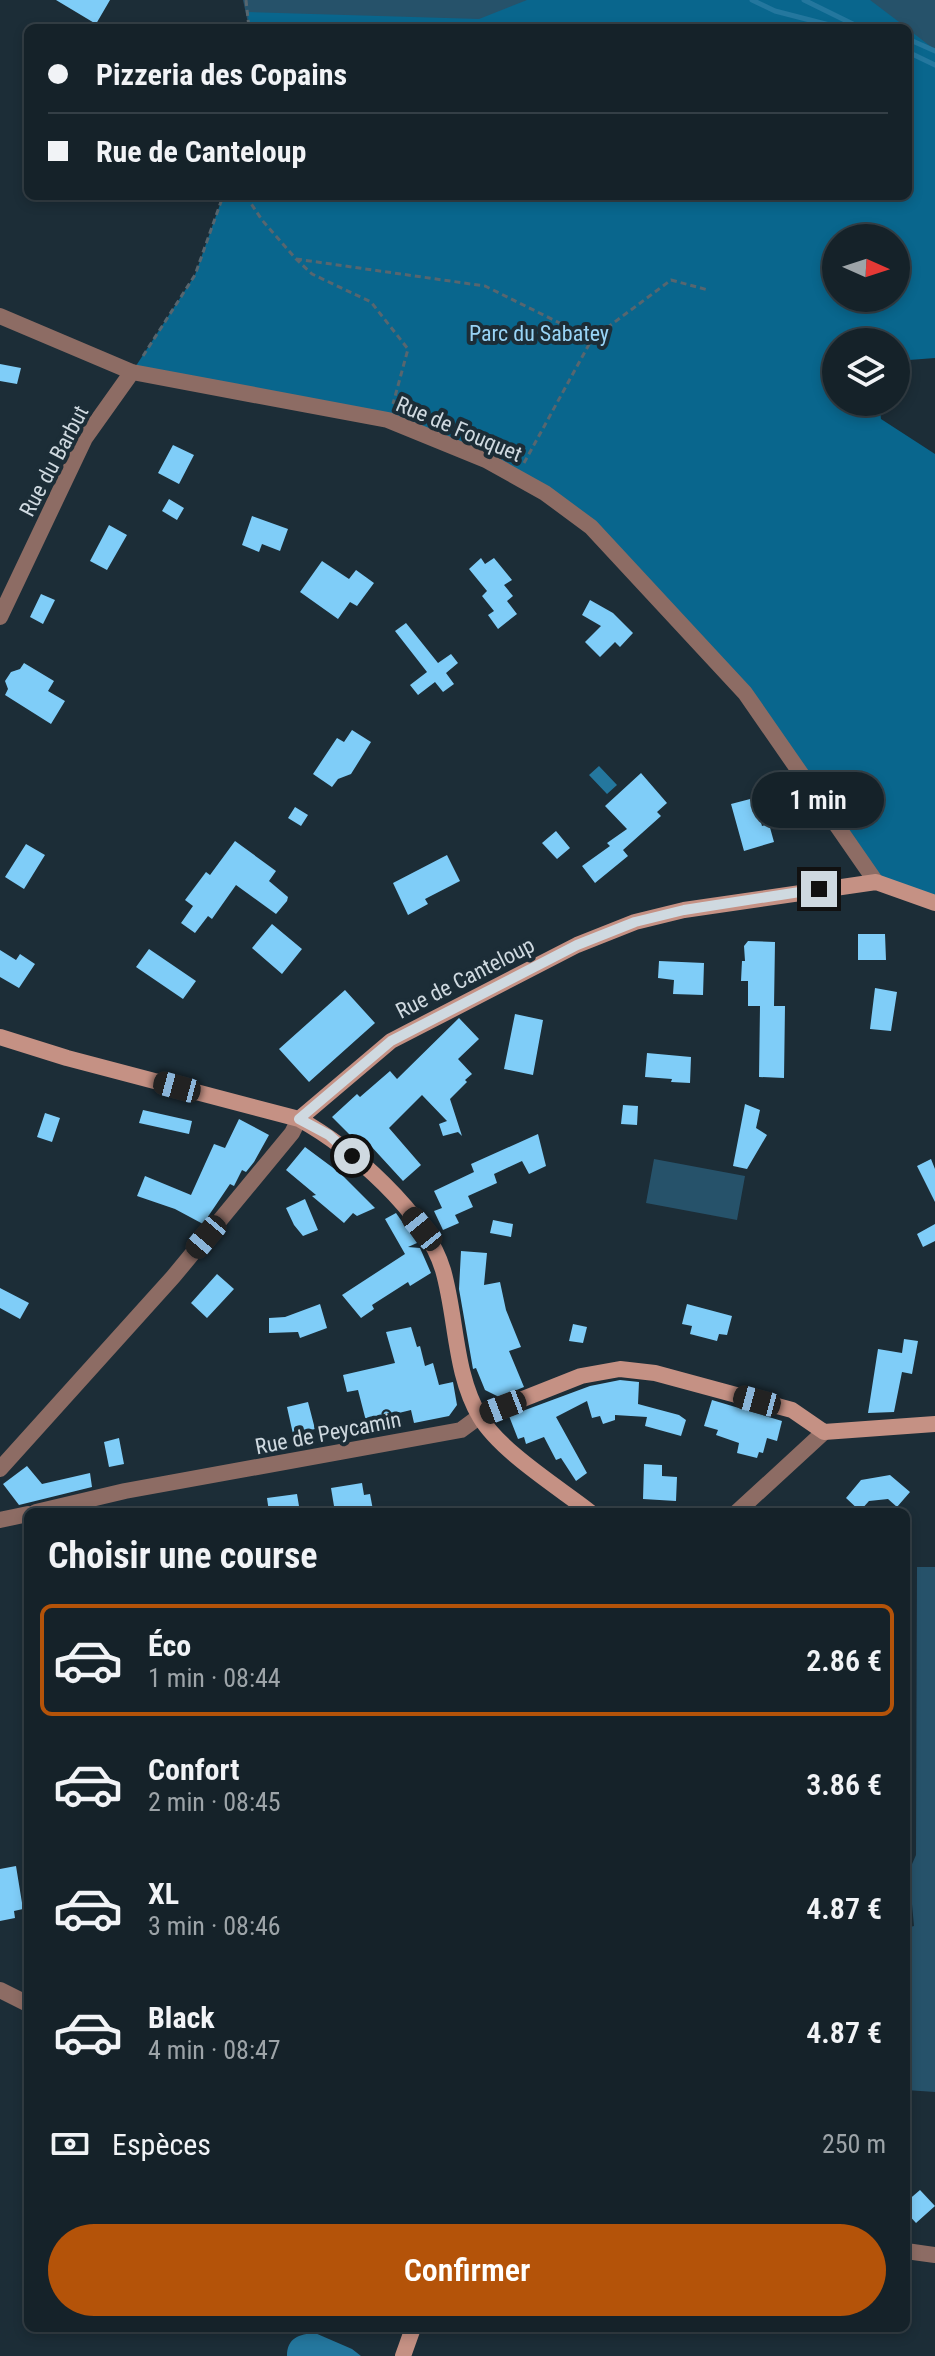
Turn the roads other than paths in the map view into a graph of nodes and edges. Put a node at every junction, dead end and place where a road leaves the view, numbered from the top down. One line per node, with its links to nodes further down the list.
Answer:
1 (0, 316): 2 (street, Rue de Fouquet)
2 (132, 372): 3 (street, Rue du Barbut); 4 (street, Rue de Fouquet)
3 (0, 617)
4 (876, 882): 5 (street, Rue de Canteloup); 7 (street, Rue de Canteloup)
5 (935, 903)
6 (0, 1037): 7 (street)
7 (299, 1119): 8 (street); 11 (street, Rue de Canteloup)
8 (480, 1416): 10 (street); 12 (street, Rue de Peycamin); 13 (street)
9 (935, 1424): 10 (street)
10 (824, 1432): 14 (street)
11 (0, 1469)
12 (53, 1508)
13 (585, 1508)
14 (741, 1508)
15 (24, 1515): 16 (street)
16 (0, 1520)
17 (0, 1990): 18 (street)
18 (24, 2002)
19 (910, 2252): 20 (street)
20 (935, 2255)
21 (412, 2332): 22 (street)
22 (403, 2356)

